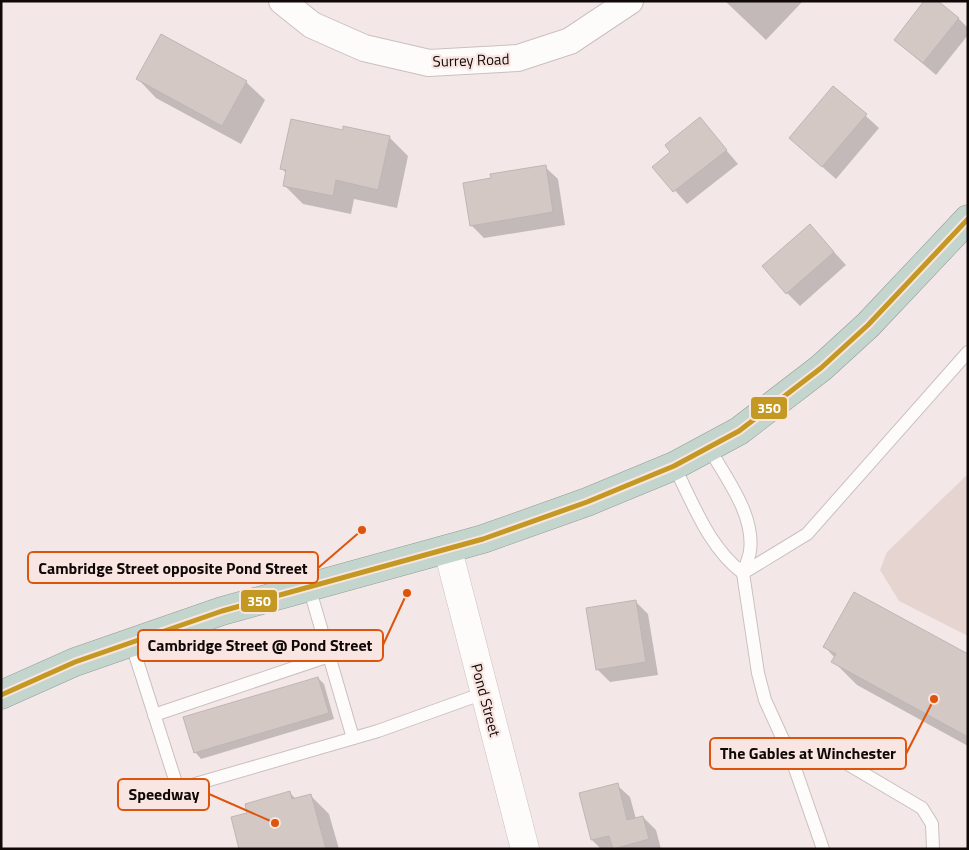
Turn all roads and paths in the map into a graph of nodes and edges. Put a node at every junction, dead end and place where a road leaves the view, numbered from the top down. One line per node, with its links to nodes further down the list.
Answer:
1 (282, 1): 2 (street, Surrey Road)
2 (630, 1)
3 (968, 219): 5 (highway)
4 (968, 352): 8 (lane)
5 (709, 448): 6 (highway); 8 (lane)
6 (674, 466): 7 (highway); 8 (lane)
7 (448, 550): 9 (highway); 12 (street, Pond Street)
8 (743, 574): 16 (lane)
9 (309, 587): 10 (highway); 11 (lane)
10 (131, 642): 13 (highway); 14 (lane)
11 (329, 656): 14 (lane); 15 (lane)
12 (484, 693): 15 (lane); 17 (street, Pond Street)
13 (1, 695)
14 (154, 714): 15 (lane)
15 (353, 738)
16 (791, 757): 18 (lane); 19 (lane)
17 (525, 849)
18 (823, 849)
19 (933, 849)

